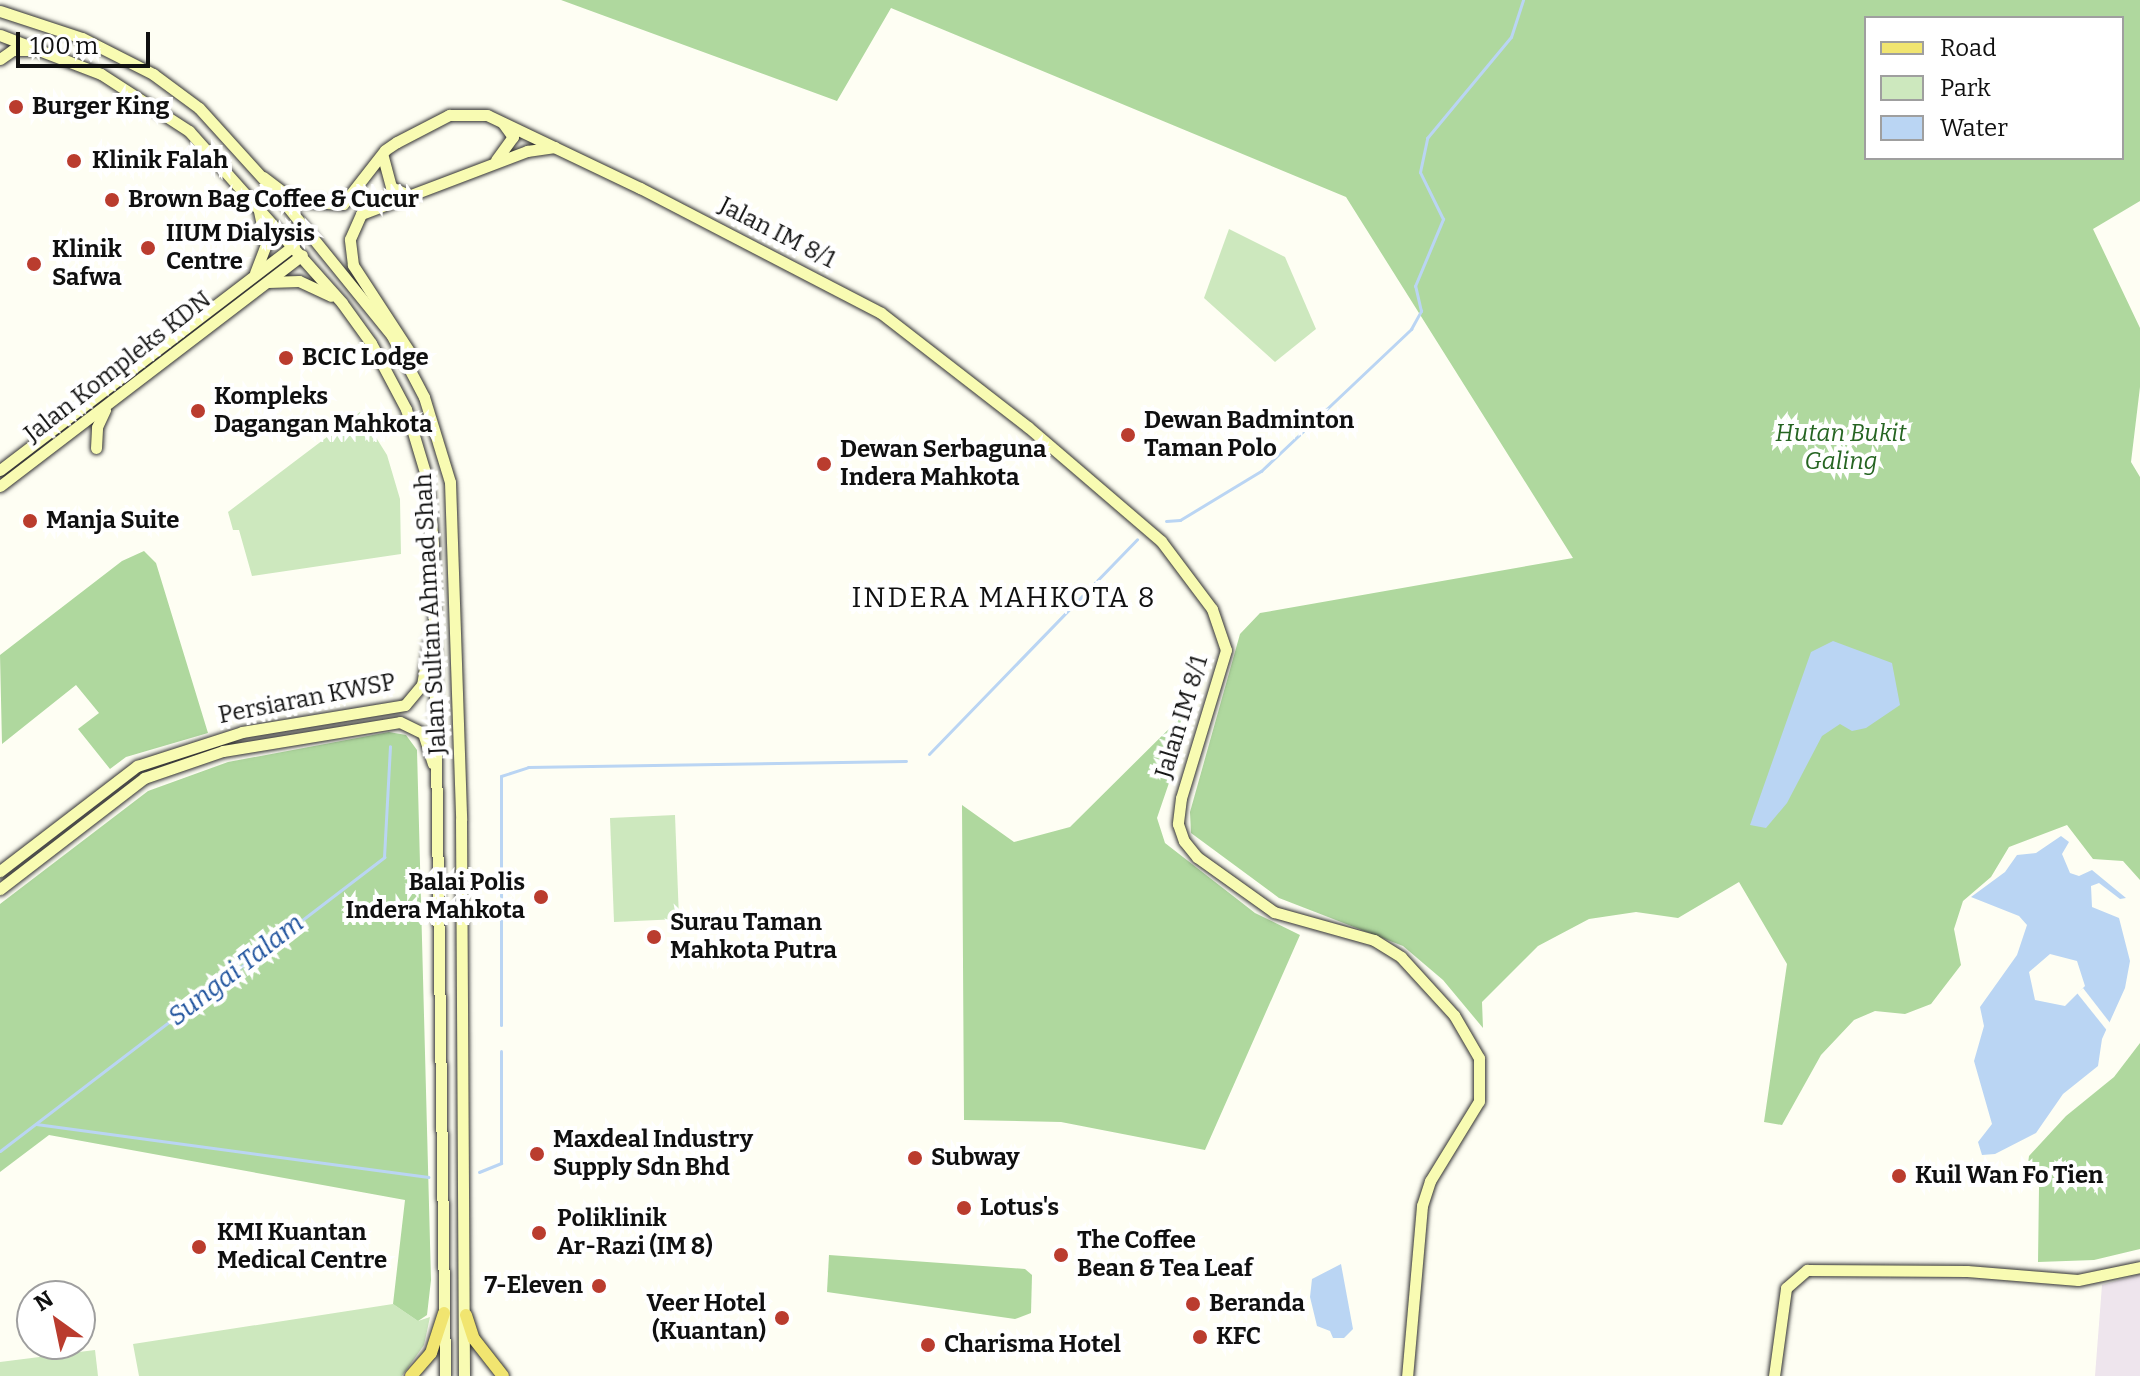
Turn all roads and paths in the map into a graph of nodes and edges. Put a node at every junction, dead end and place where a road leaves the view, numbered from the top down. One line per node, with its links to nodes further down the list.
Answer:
1 (0, 11): 9 (street, Jalan Sultan Ahmad Shah)
2 (0, 35): 3 (street, Jalan Sultan Ahmad Shah)
3 (67, 58): 4 (street); 11 (street, Jalan Sultan Ahmad Shah)
4 (0, 59)
5 (499, 120): 6 (street, Jalan IM 8/1); 7 (street, Jalan IM 8/1); 8 (street)
6 (555, 146): 8 (street); 37 (street, Jalan IM 8/1)
7 (385, 150): 9 (street, Jalan IM 8/1); 10 (street)
8 (489, 165): 10 (street)
9 (263, 177): 17 (street, Jalan Sultan Ahmad Shah)
10 (408, 195): 17 (street)
11 (256, 202): 12 (street, Jalan Sultan Ahmad Shah); 14 (street)
12 (294, 245): 13 (street, Jalan Sultan Ahmad Shah); 14 (street, Jalan Kompleks KDN)
13 (302, 255): 15 (street, Jalan Kompleks KDN); 16 (street, Jalan Sultan Ahmad Shah)
14 (255, 273): 20 (street, Jalan Kompleks KDN)
15 (266, 282): 16 (street); 18 (street, Jalan Kompleks KDN)
16 (342, 303): 22 (street, Jalan Sultan Ahmad Shah)
17 (415, 379): 24 (street, Jalan Sultan Ahmad Shah)
18 (109, 402): 19 (street); 21 (street, Jalan Kompleks KDN)
19 (96, 448)
20 (0, 470)
21 (0, 486)
22 (435, 598): 23 (street, Jalan Sultan Ahmad Shah); 28 (street, Persiaran KWSP)
23 (437, 647): 24 (street); 26 (street, Jalan Sultan Ahmad Shah)
24 (457, 649): 25 (street, Jalan Sultan Ahmad Shah)
25 (459, 692): 26 (street); 32 (street, Jalan Sultan Ahmad Shah)
26 (438, 693): 27 (street, Jalan Sultan Ahmad Shah)
27 (438, 794): 29 (street, Persiaran KWSP); 31 (street, Jalan Sultan Ahmad Shah)
28 (0, 871): 29 (street)
29 (5, 886)
30 (2140, 1267): 38 (street)
31 (444, 1313): 33 (main road); 34 (street, Jalan Sultan Ahmad Shah)
32 (466, 1315): 35 (street, Jalan Sultan Ahmad Shah); 36 (main road)
33 (411, 1376)
34 (445, 1376)
35 (464, 1376)
36 (503, 1376)
37 (1407, 1376)
38 (1774, 1376)

